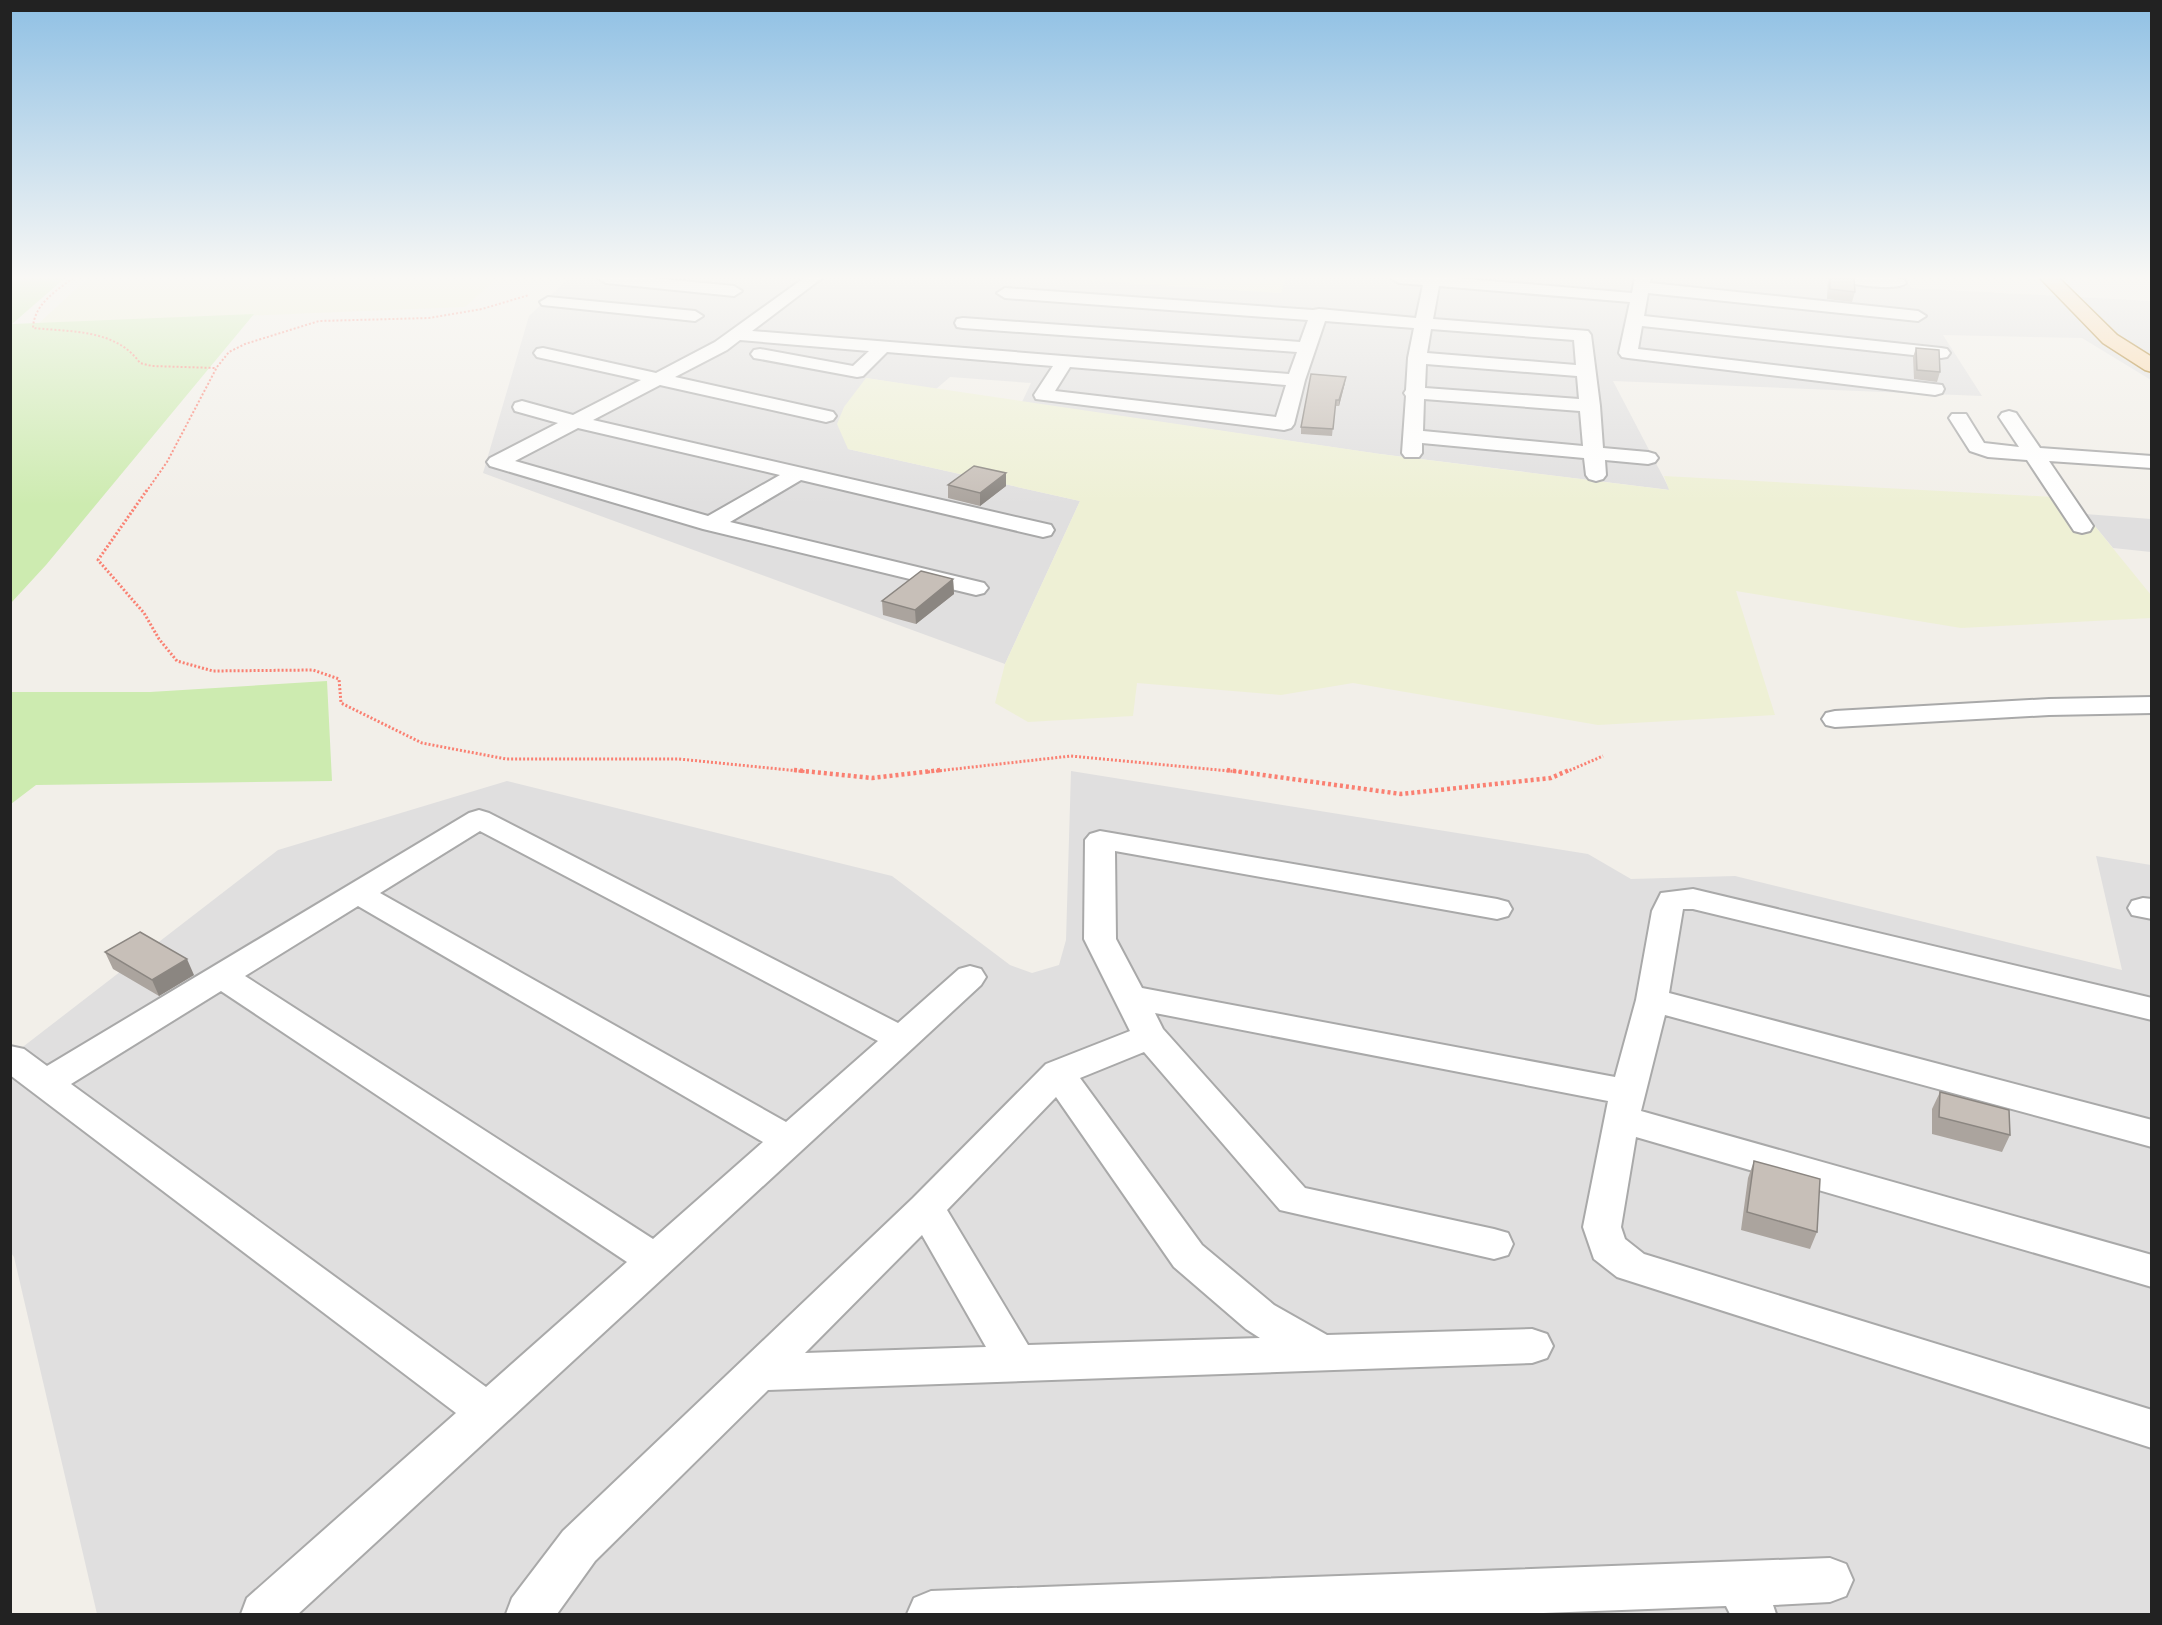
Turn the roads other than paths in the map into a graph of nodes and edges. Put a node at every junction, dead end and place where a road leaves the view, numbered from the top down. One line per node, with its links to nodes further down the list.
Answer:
1 (547, 354): 15 (street)
2 (705, 354): 15 (street)
3 (781, 354): 4 (street)
4 (876, 354)
5 (953, 354): 12 (street)
6 (1306, 354): 16 (street)
7 (1418, 354): 11 (street)
8 (1584, 354): 14 (street)
9 (1635, 354): 17 (street)
10 (2133, 354): 13 (main road)
11 (1417, 358): 14 (street); 18 (street)
12 (1064, 363): 16 (street); 16 (street)
13 (2151, 366)
14 (1585, 371): 20 (street)
15 (658, 380): 21 (street); 24 (street)
16 (1296, 380)
17 (1935, 389)
18 (1413, 393): 20 (street); 25 (street)
19 (522, 406): 24 (street)
20 (1591, 406): 25 (street)
21 (826, 416)
22 (2009, 417): 26 (street)
23 (1959, 418): 26 (street)
24 (577, 422): 29 (street); 31 (street)
25 (1594, 453): 27 (street); 30 (street)
26 (2034, 454): 28 (street); 32 (street)
27 (1648, 458)
28 (2151, 462)
29 (799, 473): 31 (street); 33 (street)
30 (1596, 475)
31 (711, 524): 34 (street)
32 (2082, 526)
33 (1043, 530)
34 (976, 588)
35 (2151, 705): 36 (street)
36 (1835, 719)
37 (357, 893): 39 (street); 45 (street); 51 (street)
38 (1497, 909): 41 (street)
39 (221, 976): 48 (street); 54 (street)
40 (970, 977): 45 (street)
41 (1130, 997): 44 (street); 49 (street)
42 (1652, 1000): 43 (street); 49 (street); 50 (street)
43 (2151, 1009)
44 (1150, 1036): 47 (street); 53 (street)
45 (902, 1039): 51 (street)
46 (12, 1058): 48 (street)
47 (1058, 1073): 52 (street); 57 (street)
48 (46, 1083): 60 (street)
49 (1624, 1105): 55 (street); 61 (street)
50 (2151, 1134)
51 (789, 1140): 54 (street)
52 (926, 1208): 58 (street); 59 (street)
53 (1494, 1244)
54 (655, 1261): 60 (street)
55 (2151, 1271)
56 (1532, 1346): 57 (street)
57 (1322, 1353): 58 (street)
58 (1017, 1363): 59 (street)
59 (757, 1372): 66 (street)
60 (488, 1412): 65 (street)
61 (2151, 1429)
62 (1830, 1580): 63 (street)
63 (1747, 1599): 64 (street)
64 (1222, 1609): 67 (street)
65 (264, 1614)
66 (529, 1614)
67 (931, 1614)

